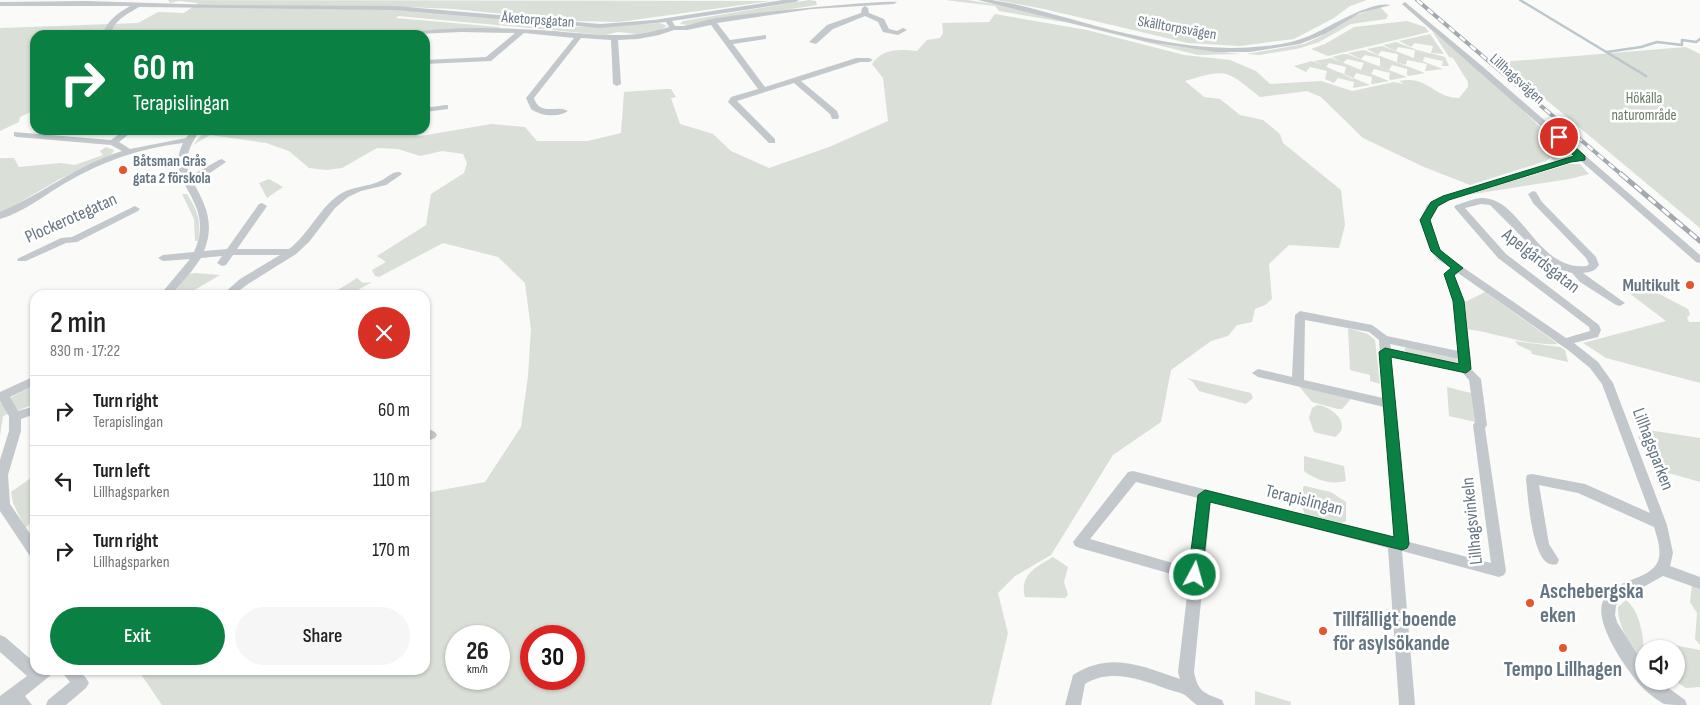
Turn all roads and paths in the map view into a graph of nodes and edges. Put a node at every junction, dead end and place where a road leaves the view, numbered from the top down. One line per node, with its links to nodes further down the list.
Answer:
1 (796, 0): 12 (street)
2 (980, 0): 10 (street, Skälltorpsvägen)
3 (1379, 0): 9 (street, Lillhagsvägen); 10 (street, Skälltorpsvägen)
4 (141, 2): 8 (street); 12 (street); 16 (street)
5 (864, 2): 6 (street, Åketorpsgatan); 11 (street); 14 (street, Åketorpsgatan)
6 (894, 2)
7 (1404, 2): 9 (street, Lillhagsvägen); 13 (street, Lillhagsvägen)
8 (0, 4)
9 (1391, 6): 10 (street, Skälltorpsvägen); 13 (street, Lillhagsvägen)
10 (1362, 7)
11 (865, 14): 17 (street); 23 (street)
12 (668, 20): 15 (street)
13 (1425, 20): 43 (street, Lillhagsvägen)
14 (712, 21): 15 (street, Åketorpsgatan); 24 (street)
15 (673, 28): 22 (street, Åketorpsgatan)
16 (108, 30)
17 (903, 30)
18 (522, 31): 19 (street, Åketorpsgatan); 20 (street, Åketorpsgatan); 26 (street)
19 (430, 34)
20 (579, 36): 22 (street, Åketorpsgatan); 32 (street)
21 (763, 36): 24 (street)
22 (614, 37): 28 (street)
23 (813, 42)
24 (728, 43): 29 (street)
25 (869, 60): 27 (street)
26 (430, 62)
27 (796, 80): 29 (street); 33 (street)
28 (617, 84)
29 (764, 90): 40 (street)
30 (445, 107): 31 (street)
31 (430, 109)
32 (564, 111)
33 (835, 117)
34 (18, 134): 35 (street)
35 (30, 134)
36 (59, 135): 41 (street)
37 (123, 135): 41 (street)
38 (192, 135): 39 (street)
39 (189, 140): 42 (street); 46 (street)
40 (772, 141)
41 (113, 142): 42 (street)
42 (126, 151): 50 (street)
43 (1582, 158): 56 (street, Lillhagsvägen); 58 (street, Lillhagsparken)
44 (222, 162): 46 (street)
45 (397, 174): 52 (street)
46 (186, 181): 53 (street)
47 (1533, 194): 59 (street, Apelgårdsgatan)
48 (262, 206): 51 (street)
49 (135, 209): 55 (street, Plockerotegatan)
50 (2, 216)
51 (228, 252): 52 (street); 53 (street); 57 (street)
52 (292, 252): 61 (street)
53 (197, 255): 54 (street); 60 (street)
54 (163, 258)
55 (22, 259)
56 (1700, 260)
57 (222, 263)
58 (1458, 268): 64 (street, Lillhagsparken); 66 (street)
59 (1574, 269): 62 (street, Apelgårdsgatan); 64 (street, Apelgårdsgatan)
60 (170, 290)
61 (233, 290)
62 (1620, 303)
63 (1384, 339): 65 (street); 66 (street); 69 (street)
64 (1564, 342): 75 (street, Lillhagsparken)
65 (1385, 352): 66 (street); 71 (street)
66 (1465, 362): 76 (street, Lillhagsvinkeln)
67 (1258, 373): 69 (street)
68 (30, 382): 70 (street)
69 (1298, 382): 71 (street)
70 (2, 396): 73 (street)
71 (1390, 404): 76 (street)
72 (30, 412): 73 (street)
73 (15, 416): 77 (street)
74 (1205, 495): 76 (street, Terapislingan); 80 (street); 80 (street, Terapislingan)
75 (1659, 524): 78 (street); 79 (street, Lillhagsparken)
76 (1398, 543): 94 (street)
77 (30, 545)
78 (1552, 560)
79 (1661, 569): 81 (street); 84 (street)
80 (1195, 575): 87 (street)
81 (1700, 583)
82 (0, 642): 83 (street)
83 (30, 664)
84 (1635, 664)
85 (40, 675): 89 (street)
86 (73, 675): 91 (street)
87 (1189, 689): 92 (street); 93 (street)
88 (1659, 690): 95 (street)
89 (19, 700): 90 (street)
90 (0, 705)
91 (54, 705)
92 (1073, 705)
93 (1216, 705)
94 (1406, 705)
95 (1679, 705)

